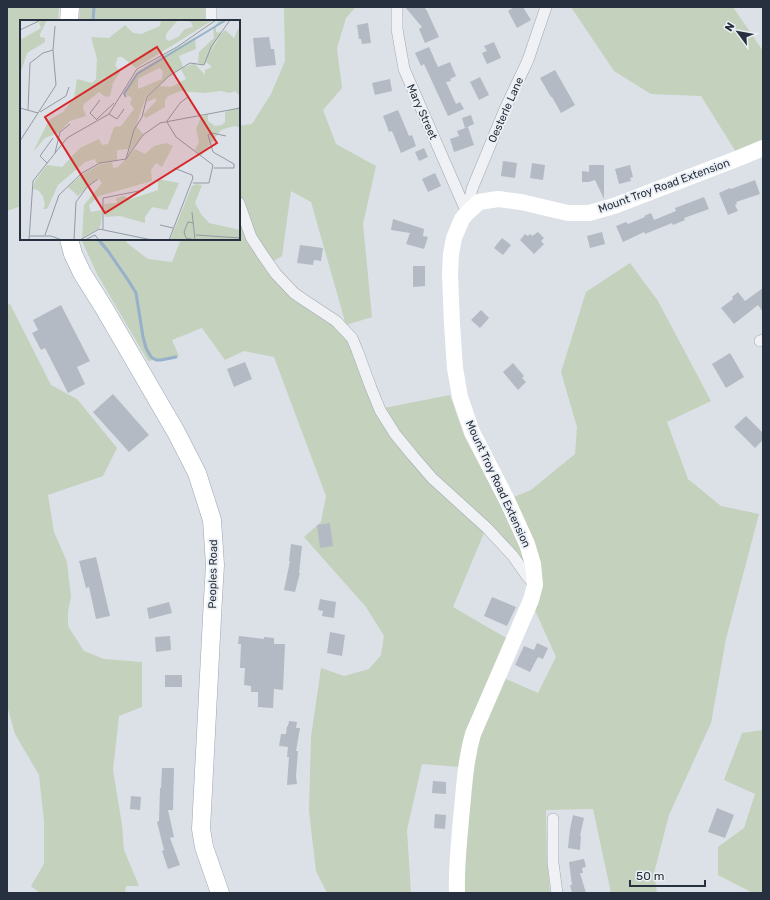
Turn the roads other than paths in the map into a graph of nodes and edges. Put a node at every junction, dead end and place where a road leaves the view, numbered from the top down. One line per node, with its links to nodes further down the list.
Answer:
1 (70, 7): 5 (main road)
2 (211, 7): 6 (street)
3 (397, 7): 9 (street, Mary Street)
4 (546, 7): 9 (street, Oesterle Lane)
5 (69, 20)
6 (211, 20)
7 (763, 148): 9 (street, Mount Troy Road Extension)
8 (240, 206): 11 (street)
9 (467, 213): 11 (street, Mount Troy Road Extension)
10 (69, 240): 13 (main road, Peoples Road)
11 (535, 585): 14 (street, Mount Troy Road Extension)
12 (553, 819): 15 (street)
13 (220, 893)
14 (457, 893)
15 (557, 893)

